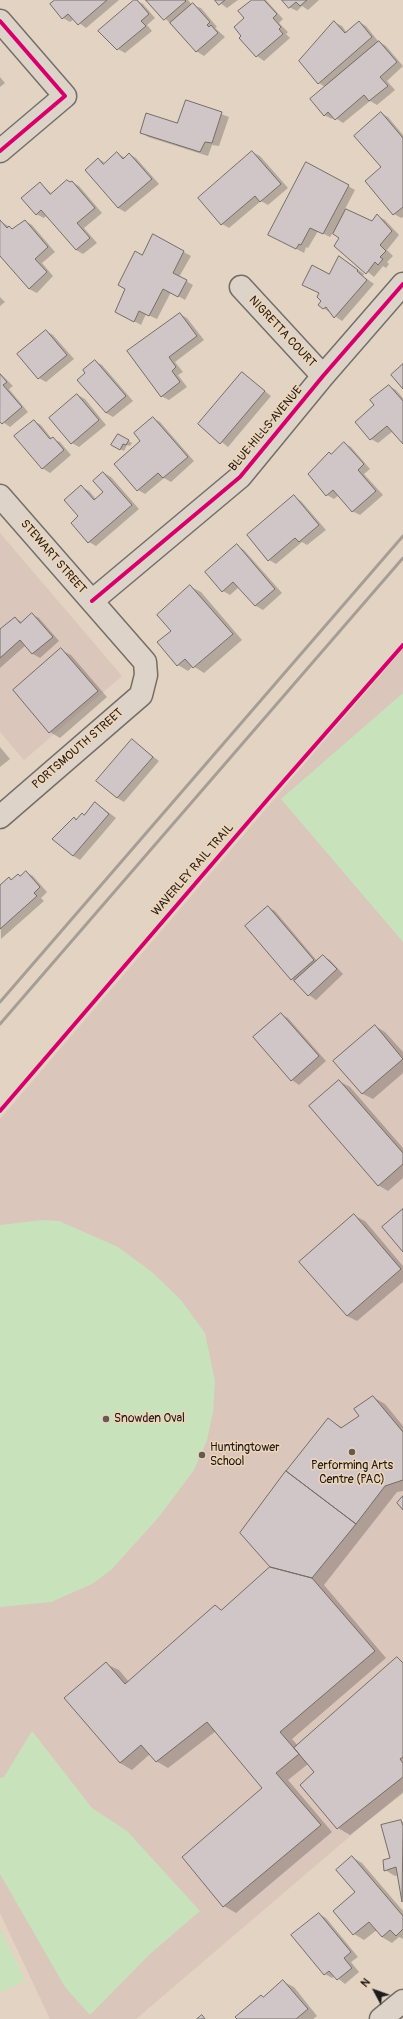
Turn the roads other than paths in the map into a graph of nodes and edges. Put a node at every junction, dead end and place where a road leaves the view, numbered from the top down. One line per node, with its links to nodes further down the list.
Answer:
1 (0, 21): 2 (street)
2 (0, 151)
3 (403, 284): 5 (street, BLUE HILLS AVENUE)
4 (240, 287): 5 (street, NIGRETTA COURT)
5 (323, 376): 7 (street, BLUE HILLS AVENUE)
6 (0, 496): 7 (street, STEWART STREET)
7 (92, 601): 8 (street, STEWART STREET)
8 (146, 676): 9 (street, PORTSMOUTH STREET)
9 (0, 817)
10 (403, 2000): 11 (street)
11 (381, 2019)

